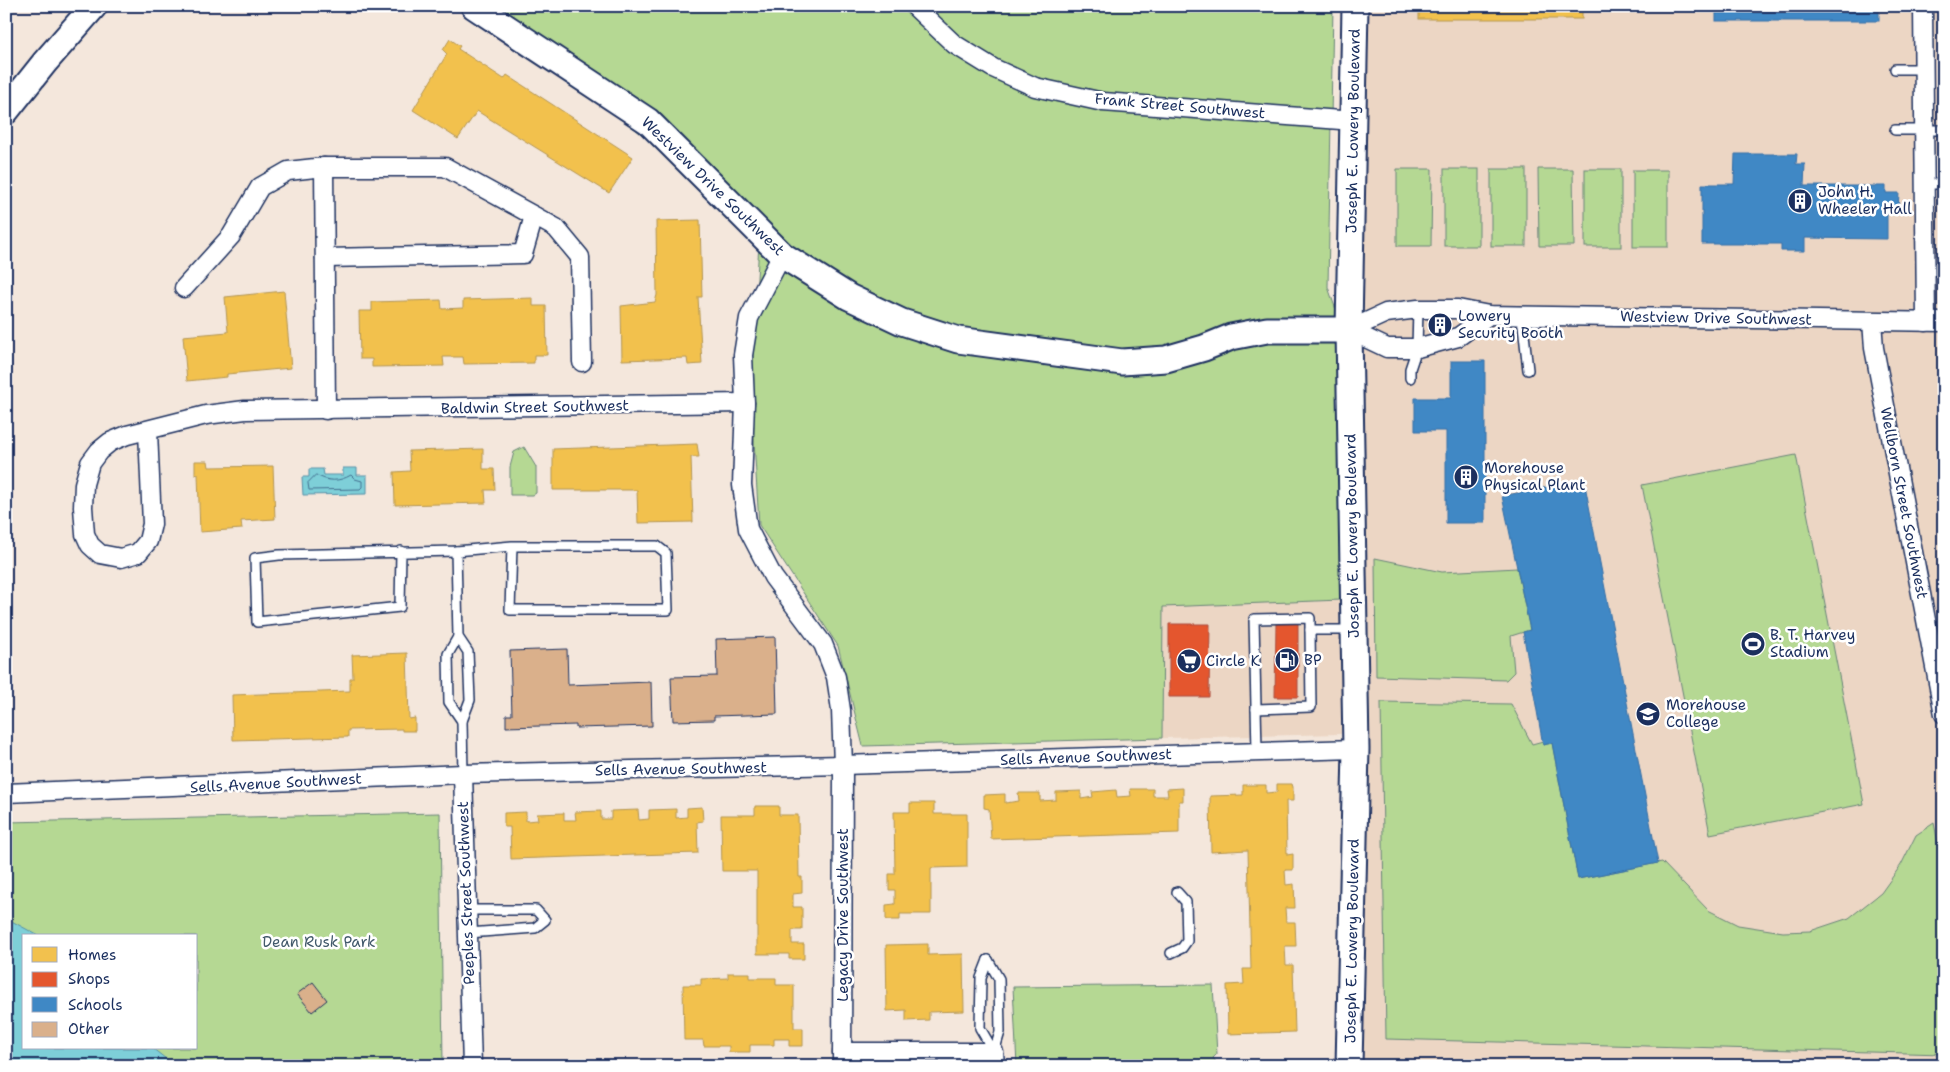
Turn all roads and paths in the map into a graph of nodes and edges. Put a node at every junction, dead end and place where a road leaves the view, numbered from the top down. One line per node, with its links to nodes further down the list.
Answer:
1 (474, 6): 17 (street, Westview Drive Southwest)
2 (914, 6): 9 (street, Frank Street Southwest)
3 (1355, 6): 9 (street, Joseph E. Lowery Boulevard)
4 (1923, 6): 7 (street)
5 (96, 8): 8 (street)
6 (1894, 69): 7 (lane)
7 (1924, 69): 11 (street)
8 (6, 111)
9 (1354, 121): 26 (street, Joseph E. Lowery Boulevard)
10 (1895, 130): 11 (lane)
11 (1924, 130): 12 (lane); 14 (street)
12 (1944, 130)
13 (324, 166): 16 (street); 18 (street); 19 (street)
14 (1924, 184): 15 (lane); 24 (street)
15 (1944, 184)
16 (534, 216): 18 (street); 28 (street)
17 (782, 255): 26 (street, Westview Drive Southwest); 31 (street, Legacy Drive Southwest)
18 (325, 258): 32 (street)
19 (184, 288)
20 (1418, 309): 21 (street, Westview Drive Southwest); 26 (street, Westview Drive Southwest); 27 (lane)
21 (1489, 315): 22 (street, Westview Drive Southwest); 27 (street, Westview Drive Southwest)
22 (1522, 316): 23 (street, Westview Drive Southwest); 29 (lane)
23 (1872, 321): 24 (street, Westview Drive Southwest); 41 (street, Wellborn Street Southwest)
24 (1926, 322): 25 (street, Westview Drive Southwest)
25 (1944, 322)
26 (1349, 330): 27 (street, Westview Drive Southwest); 38 (street, Joseph E. Lowery Boulevard)
27 (1417, 348): 30 (lane)
28 (582, 362)
29 (1528, 370)
30 (1410, 378)
31 (745, 403): 32 (street, Baldwin Street Southwest); 45 (street, Legacy Drive Southwest)
32 (326, 410): 33 (street, Baldwin Street Southwest)
33 (148, 430): 33 (street, Baldwin Street Southwest)
34 (512, 546): 34 (lane); 36 (lane)
35 (401, 551): 35 (lane); 36 (lane)
36 (456, 551): 39 (lane, Peeples Street Southwest)
37 (1310, 630): 38 (lane); 40 (lane); 40 (lane)
38 (1354, 630): 43 (street, Joseph E. Lowery Boulevard)
39 (458, 636): 42 (lane, Peeples Street Southwest); 42 (lane, Peeples Street Southwest)
40 (1256, 709): 44 (lane)
41 (1943, 711)
42 (462, 721): 46 (lane, Peeples Street Southwest)
43 (1356, 749): 44 (street, Sells Avenue Southwest); 55 (street, Joseph E. Lowery Boulevard)
44 (1257, 751): 45 (street, Sells Avenue Southwest)
45 (844, 765): 46 (street, Sells Avenue Southwest); 52 (street, Legacy Drive Southwest)
46 (462, 774): 47 (street, Sells Avenue Southwest); 49 (street, Peeples Street Southwest)
47 (6, 793)
48 (1178, 892): 51 (lane)
49 (467, 910): 50 (street, Peeples Street Southwest); 50 (lane)
50 (468, 933): 54 (street, Peeples Street Southwest)
51 (1171, 952)
52 (842, 1059): 53 (street)
53 (994, 1059): 53 (lane)
54 (472, 1066)
55 (1349, 1066)

